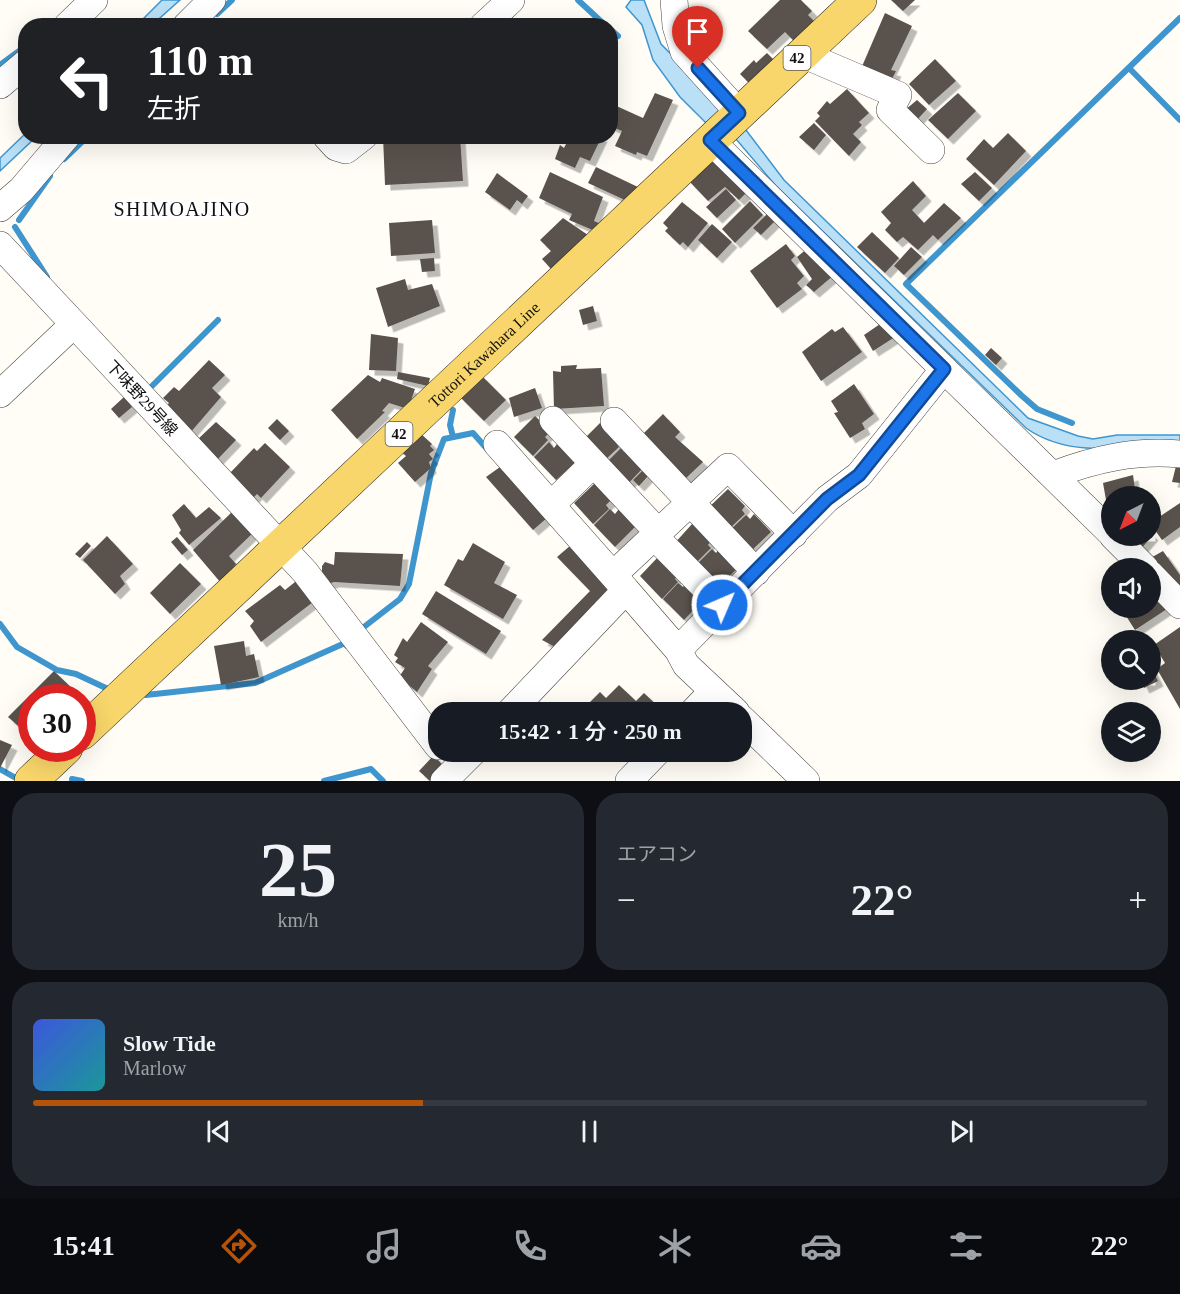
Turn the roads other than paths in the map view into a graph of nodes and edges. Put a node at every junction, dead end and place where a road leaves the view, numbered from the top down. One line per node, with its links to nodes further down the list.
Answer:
1 (94, 0): 5 (street)
2 (511, 0): 6 (street)
3 (674, 0): 10 (street)
4 (860, 0): 7 (main road, Tottori Kawahara Line / 42)
5 (75, 18)
6 (492, 18)
7 (802, 54): 10 (main road, Tottori Kawahara Line / 42); 14 (street)
8 (18, 70): 9 (street)
9 (0, 85)
10 (725, 126): 18 (street); 31 (main road, Tottori Kawahara Line / 42)
11 (60, 144): 15 (street)
12 (333, 144): 13 (street)
13 (354, 144)
14 (930, 150)
15 (0, 208)
16 (0, 245): 17 (street, 下味野29号線)
17 (74, 324): 19 (street); 31 (street, 下味野29号線)
18 (944, 369): 25 (street); 30 (street)
19 (0, 394)
20 (553, 420): 24 (street)
21 (614, 421): 26 (street)
22 (497, 444): 27 (street)
23 (1180, 454): 25 (street)
24 (592, 464): 27 (street); 29 (street)
25 (1053, 475): 28 (street)
26 (689, 503): 29 (street); 30 (street); 34 (street)
27 (551, 505): 35 (street)
28 (1101, 524)
29 (656, 534): 35 (street); 38 (street)
30 (794, 534): 34 (street)
31 (280, 546): 44 (main road, Tottori Kawahara Line / 42); 46 (street, 下味野29号線)
32 (1123, 546): 33 (street)
33 (1135, 558)
34 (756, 572): 38 (street)
35 (620, 583): 39 (street); 41 (street)
36 (1161, 584): 37 (street)
37 (1179, 600)
38 (722, 605): 39 (street)
39 (678, 650): 40 (street)
40 (714, 691): 42 (street); 43 (street)
41 (519, 702)
42 (703, 702)
43 (726, 702)
44 (96, 720)
45 (752, 729): 51 (street)
46 (428, 733)
47 (51, 762): 49 (main road)
48 (647, 762): 50 (street)
49 (31, 781)
50 (629, 781)
51 (806, 781)

